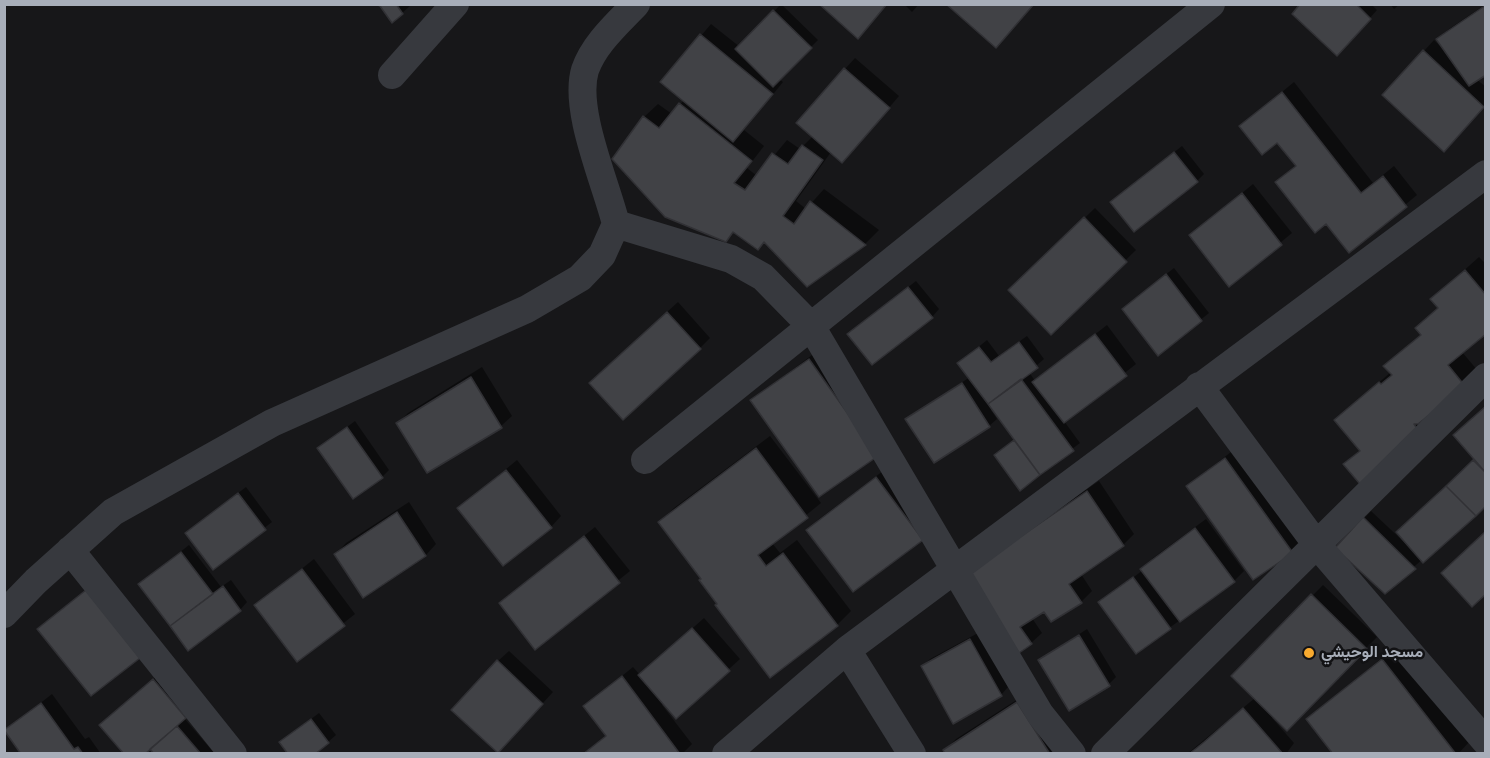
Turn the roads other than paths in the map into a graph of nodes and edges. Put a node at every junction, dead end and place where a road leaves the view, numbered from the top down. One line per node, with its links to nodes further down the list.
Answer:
1 (455, 4): 4 (street)
2 (636, 4): 6 (street)
3 (1211, 4): 7 (street)
4 (392, 75)
5 (1485, 174): 9 (street)
6 (616, 224): 7 (street); 12 (street)
7 (811, 326): 10 (street); 13 (street)
8 (1485, 377): 11 (street)
9 (1199, 386): 11 (street); 13 (street)
10 (645, 460)
11 (1317, 545): 16 (street); 21 (street)
12 (70, 550): 14 (street); 17 (street)
13 (957, 570): 15 (street); 20 (street)
14 (4, 614)
15 (847, 650): 18 (street); 19 (street)
16 (1485, 742)
17 (233, 753)
18 (726, 753)
19 (912, 753)
20 (1072, 753)
21 (1105, 753)

